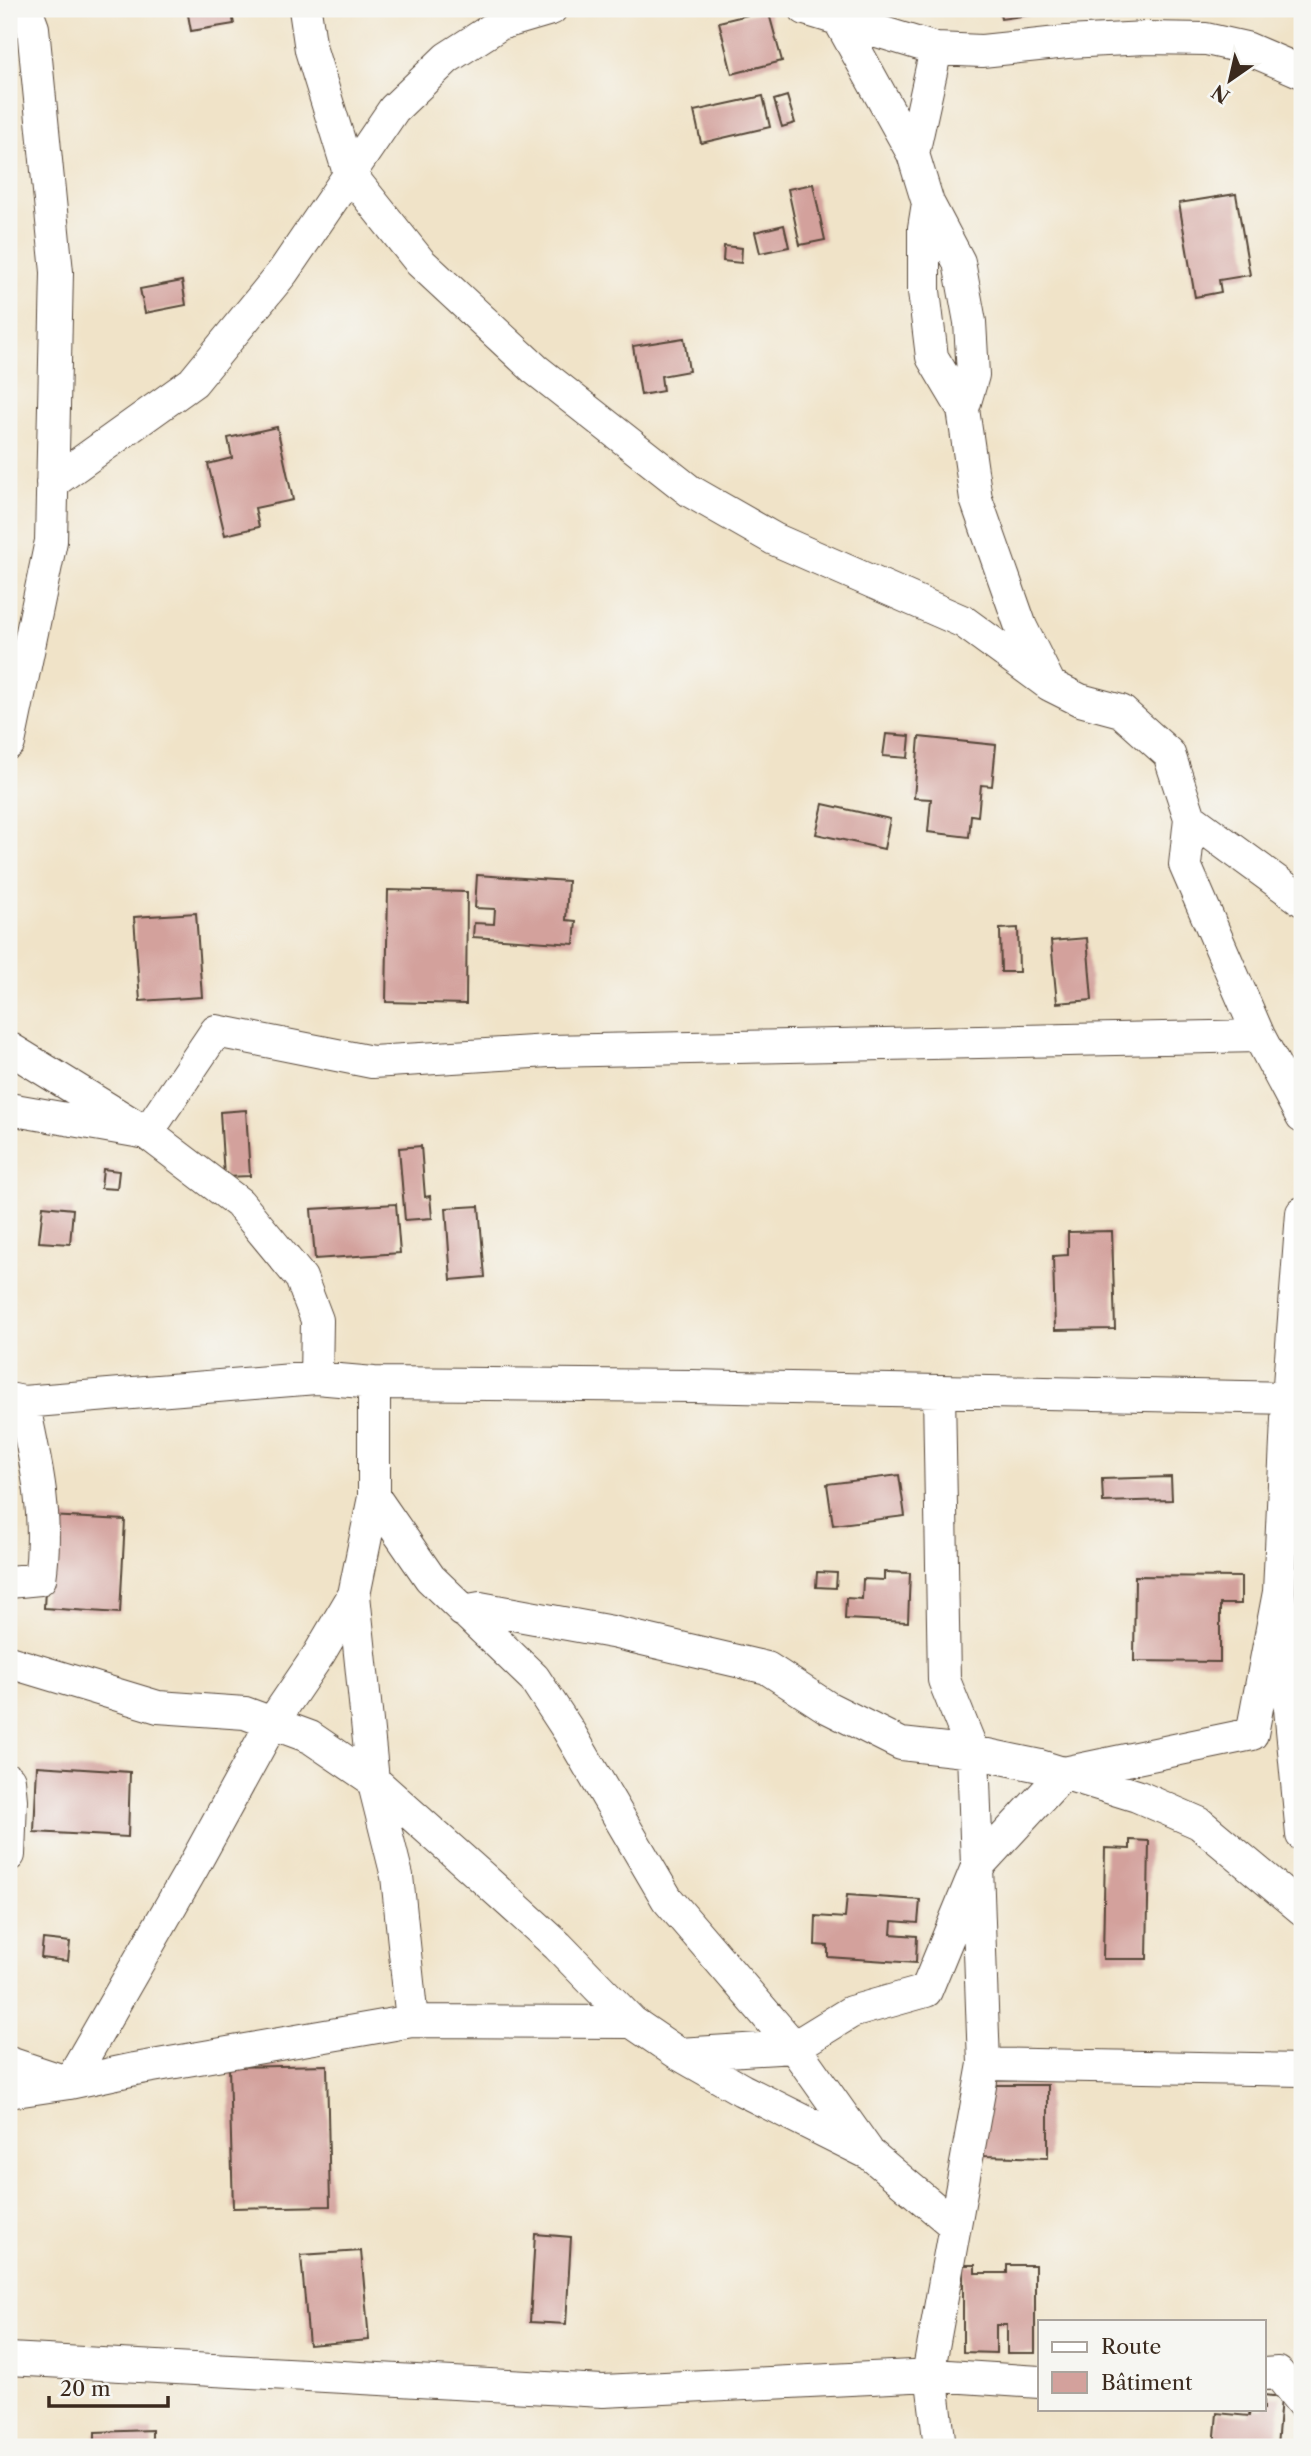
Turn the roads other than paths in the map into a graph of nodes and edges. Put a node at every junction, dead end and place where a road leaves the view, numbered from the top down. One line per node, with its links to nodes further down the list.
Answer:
1 (26, 9): 12 (street)
2 (305, 9): 9 (street)
3 (551, 9): 9 (street)
4 (805, 9): 5 (street)
5 (839, 20): 6 (street); 8 (street)
6 (936, 49): 7 (street); 8 (street)
7 (1302, 72)
8 (913, 153): 10 (street)
9 (349, 173): 12 (street); 13 (street)
10 (928, 203): 11 (street); 11 (street)
11 (963, 410): 13 (street)
12 (52, 483): 14 (street)
13 (1050, 685): 15 (street)
14 (9, 743)
15 (1190, 818): 16 (street); 17 (street)
16 (1302, 900)
17 (1259, 1036): 20 (street); 21 (street)
18 (9, 1048): 21 (street)
19 (9, 1109): 21 (street)
20 (1302, 1116)
21 (147, 1133): 23 (street)
22 (1302, 1213): 26 (street)
23 (316, 1378): 24 (street); 27 (street)
24 (374, 1383): 25 (street); 28 (street)
25 (939, 1392): 26 (street); 35 (street)
26 (1295, 1396): 30 (street)
27 (16, 1400): 29 (street)
28 (374, 1497): 31 (street); 32 (street)
29 (9, 1582)
30 (1279, 1592): 36 (street); 39 (street)
31 (354, 1595): 34 (street); 38 (street)
32 (463, 1611): 35 (street); 45 (street)
33 (9, 1662): 34 (street)
34 (272, 1723): 38 (street); 50 (street)
35 (973, 1752): 36 (street); 41 (street)
36 (1064, 1773): 41 (street); 42 (street)
37 (9, 1780): 40 (street)
38 (373, 1780): 43 (street); 44 (street)
39 (1302, 1835)
40 (9, 1855)
41 (977, 1867): 45 (street); 48 (street)
42 (1302, 1909)
43 (412, 2021): 44 (street); 50 (street)
44 (632, 2022): 46 (street)
45 (794, 2048): 46 (street); 52 (street)
46 (679, 2053): 52 (street)
47 (9, 2063): 50 (street)
48 (984, 2064): 49 (street); 53 (street)
49 (1302, 2070)
50 (69, 2083): 51 (street)
51 (9, 2092)
52 (870, 2154): 53 (street)
53 (954, 2225): 56 (street)
54 (9, 2359): 56 (street)
55 (1266, 2374): 58 (street)
56 (932, 2375): 57 (street); 59 (street)
57 (1038, 2382)
58 (1302, 2403)
59 (940, 2447)

